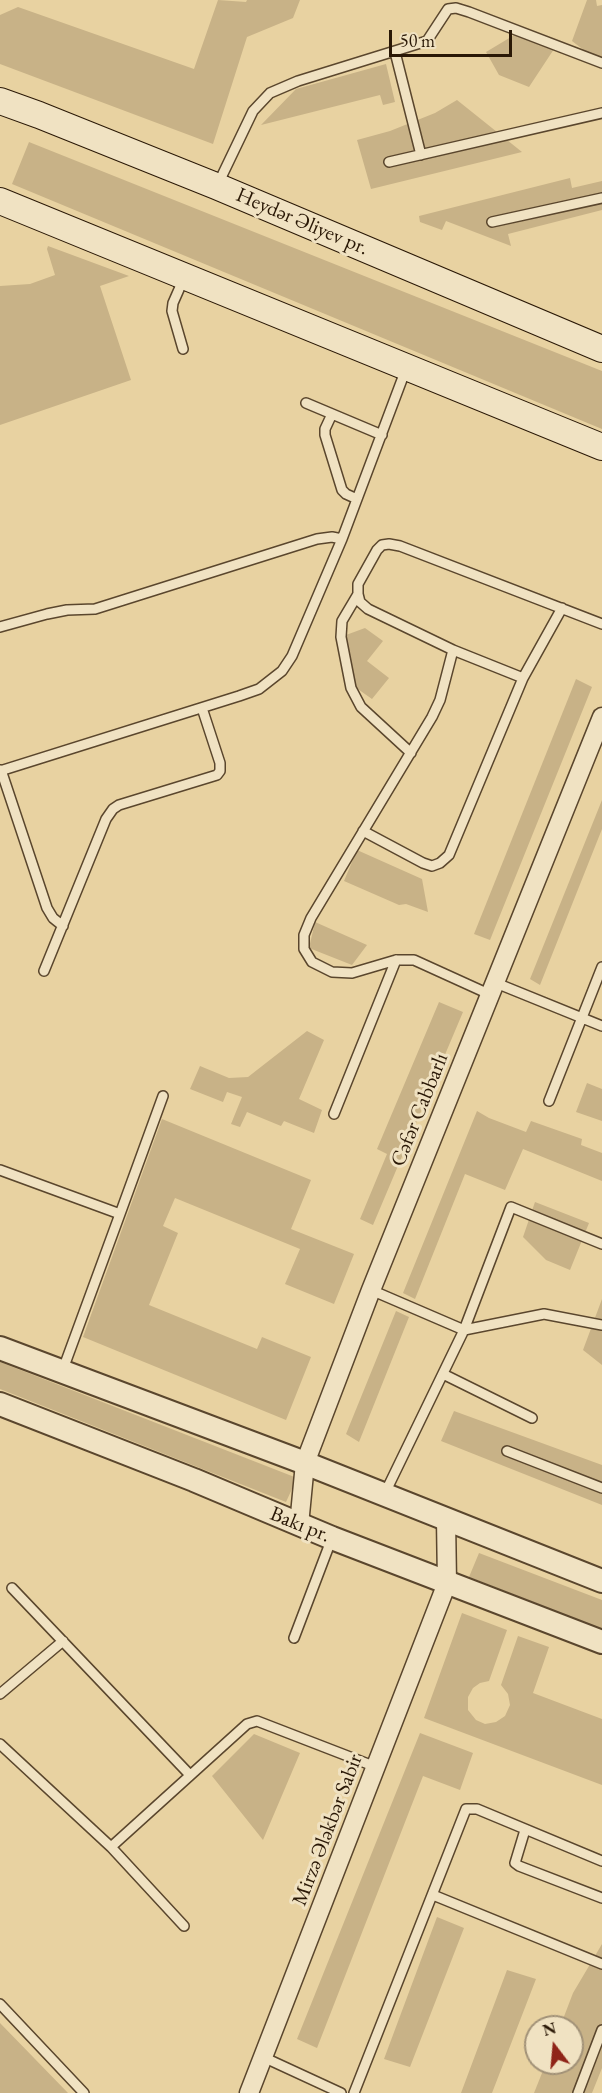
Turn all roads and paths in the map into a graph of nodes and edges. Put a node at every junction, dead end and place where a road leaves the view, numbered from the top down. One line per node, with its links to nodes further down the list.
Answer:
1 (395, 52): 2 (lane); 5 (lane); 7 (lane)
2 (602, 63)
3 (1, 106): 7 (main road, Heydər Əliyev pr.)
4 (602, 113): 5 (lane)
5 (421, 155): 6 (lane)
6 (390, 162)
7 (216, 186): 12 (main road, Heydər Əliyev pr.)
8 (602, 198): 10 (lane)
9 (0, 201): 11 (main road)
10 (492, 222)
11 (184, 276): 13 (lane); 14 (main road)
12 (602, 349)
13 (183, 350)
14 (406, 367): 17 (lane); 18 (main road)
15 (306, 403): 16 (lane)
16 (332, 414): 17 (lane); 19 (lane)
17 (382, 435): 19 (lane)
18 (602, 447)
19 (357, 499): 20 (lane)
20 (342, 539): 24 (lane); 27 (lane)
21 (358, 594): 22 (lane); 25 (lane); 29 (lane)
22 (562, 608): 23 (lane); 26 (lane)
23 (602, 624)
24 (0, 627)
25 (453, 650): 26 (lane); 29 (lane)
26 (523, 678): 31 (lane)
27 (202, 708): 30 (lane); 32 (lane)
28 (602, 717): 36 (street, Cəfər Cabbarlı)
29 (411, 753): 31 (lane)
30 (1, 771): 32 (lane)
31 (363, 831): 33 (lane)
32 (63, 926): 35 (lane)
33 (396, 960): 36 (lane); 41 (lane)
34 (602, 967): 37 (lane)
35 (44, 971)
36 (493, 989): 37 (lane); 45 (street, Cəfər Cabbarlı)
37 (581, 1017): 38 (lane); 40 (lane)
38 (602, 1026)
39 (164, 1096): 43 (lane)
40 (549, 1101)
41 (334, 1114)
42 (0, 1170): 43 (lane)
43 (120, 1214): 49 (lane)
44 (602, 1244): 47 (lane)
45 (371, 1290): 47 (lane); 54 (street, Cəfər Cabbarlı)
46 (602, 1325): 47 (lane)
47 (464, 1330): 50 (lane)
48 (0, 1348): 49 (street)
49 (62, 1372): 54 (street)
50 (443, 1374): 52 (lane); 56 (lane)
51 (0, 1404): 58 (street, Bakı pr.)
52 (532, 1418)
53 (507, 1451): 55 (lane)
54 (306, 1463): 56 (street); 58 (street, Cəfər Cabbarlı)
55 (602, 1488)
56 (384, 1495): 57 (street)
57 (446, 1519): 60 (street); 61 (street)
58 (299, 1525): 59 (street, Bakı pr.)
59 (332, 1538): 61 (street, Bakı pr.); 63 (lane)
60 (602, 1581)
61 (447, 1583): 65 (street, Bakı pr.); 68 (street, Mirzə Ələkbər Sabir)
62 (12, 1588): 64 (lane)
63 (294, 1638)
64 (63, 1641): 66 (lane); 69 (lane)
65 (602, 1642)
66 (0, 1694)
67 (0, 1744): 71 (lane)
68 (376, 1767): 69 (lane); 79 (street, Mirzə Ələkbər Sabir)
69 (190, 1775): 71 (lane)
70 (525, 1830): 72 (lane); 73 (lane); 74 (lane)
71 (111, 1847): 75 (lane)
72 (602, 1861)
73 (433, 1895): 76 (lane); 83 (lane)
74 (602, 1898)
75 (184, 1926)
76 (602, 1964)
77 (0, 2004): 80 (lane)
78 (602, 2030): 84 (lane)
79 (263, 2057): 81 (street, Mirzə Ələkbər Sabir); 82 (lane)
80 (84, 2093)
81 (249, 2093)
82 (341, 2093)
83 (354, 2093)
84 (578, 2093)

